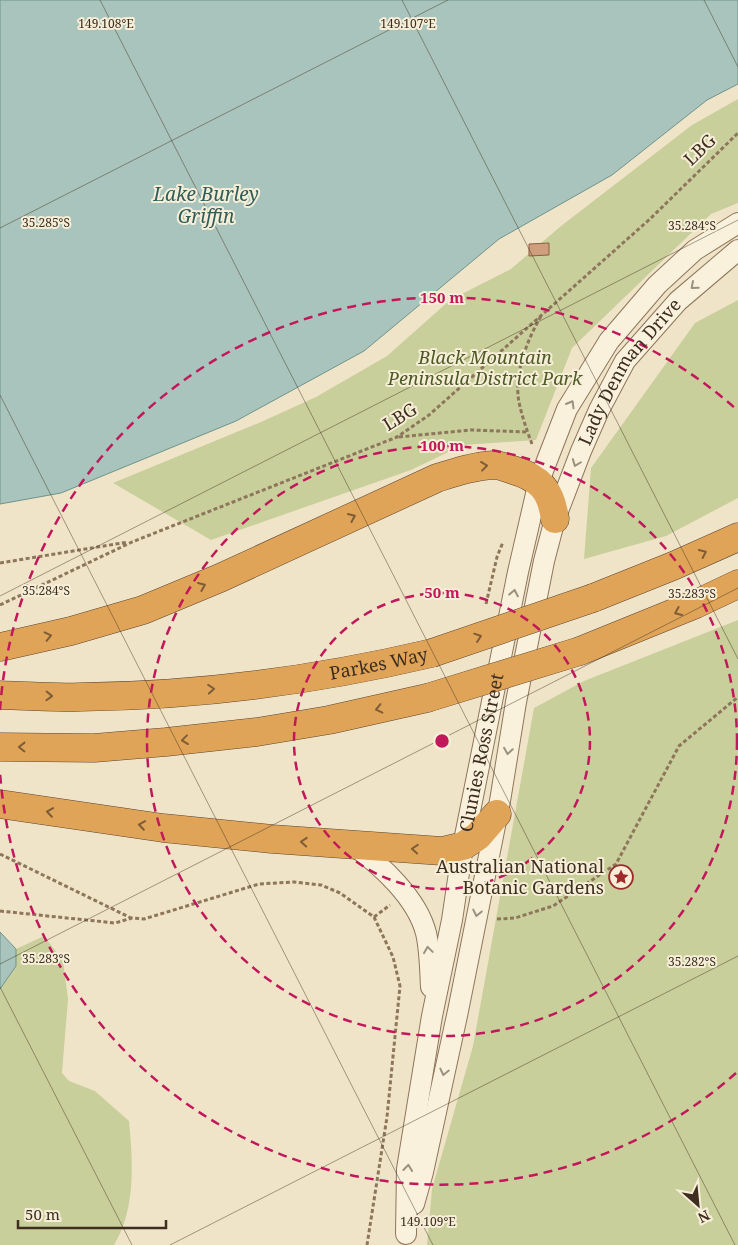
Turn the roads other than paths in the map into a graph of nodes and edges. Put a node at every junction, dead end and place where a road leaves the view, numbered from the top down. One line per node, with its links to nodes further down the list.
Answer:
1 (738, 223): 3 (street, Lady Denman Drive, one-way to 1)
2 (738, 250): 4 (street, Lady Denman Drive, one-way to 4)
3 (539, 481): 4 (highway); 7 (highway, one-way to 3); 13 (street, Clunies Ross Street, one-way to 3)
4 (555, 519): 11 (street, Clunies Ross Street, one-way to 11)
5 (738, 537): 8 (highway, Parkes Way, one-way to 5, bridge)
6 (738, 584): 9 (highway, one-way to 9, bridge)
7 (0, 647)
8 (0, 695)
9 (0, 746)
10 (0, 804): 12 (highway, one-way to 10)
11 (497, 814): 13 (highway); 15 (street, Clunies Ross Street, one-way to 15)
12 (352, 845): 13 (highway, one-way to 12); 14 (street, one-way to 12)
13 (463, 846): 14 (street, Clunies Ross Street)
14 (432, 1016): 15 (street, Clunies Ross Street, one-way to 14)
15 (405, 1240)

